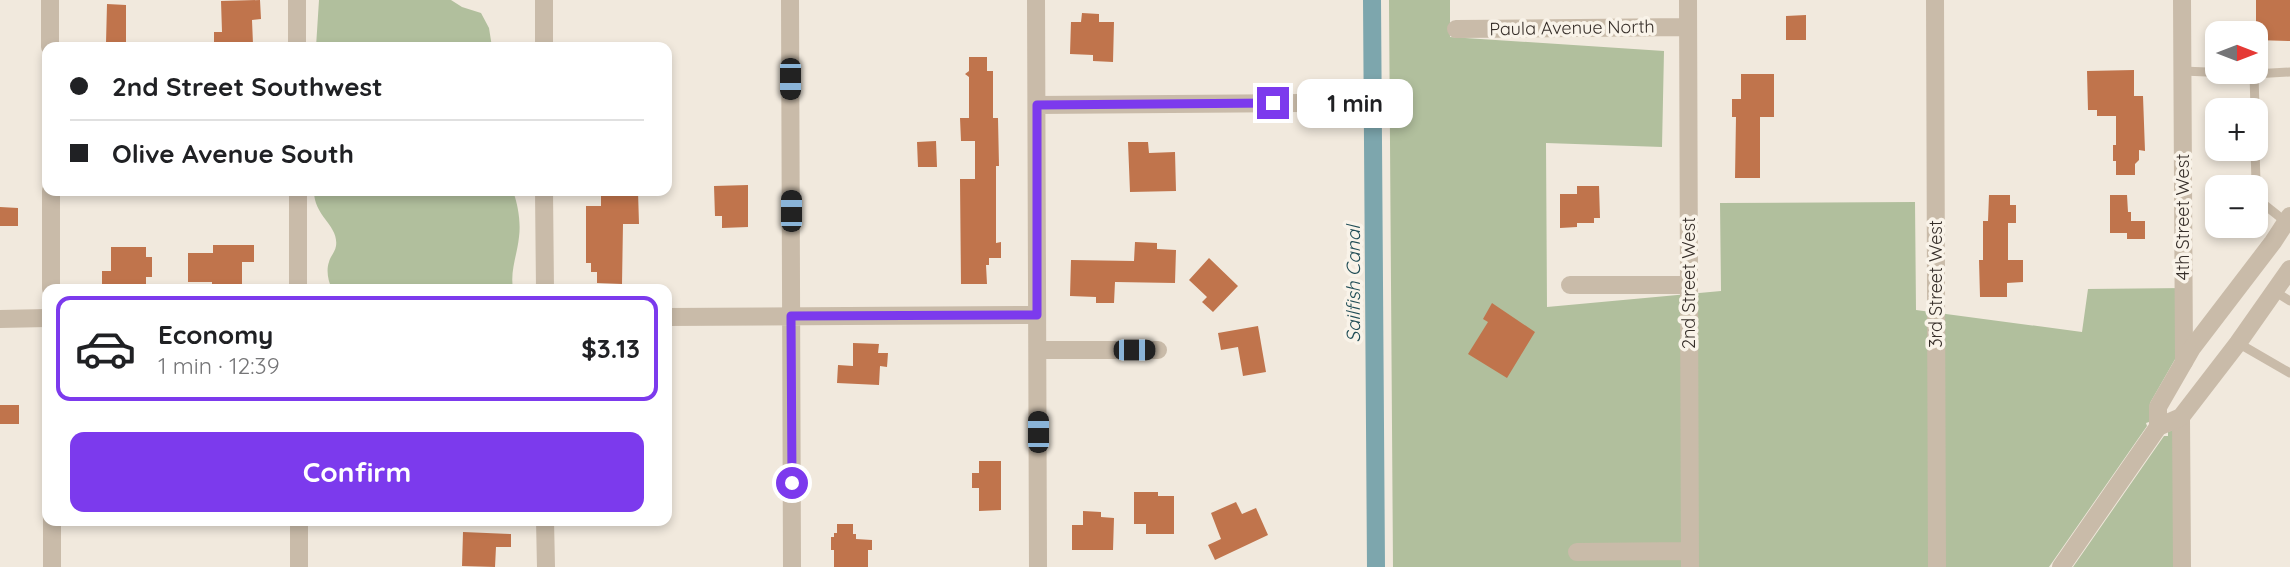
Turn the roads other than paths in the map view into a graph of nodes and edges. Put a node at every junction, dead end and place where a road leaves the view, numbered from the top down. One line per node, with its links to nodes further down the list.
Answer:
1 (50, 0): 11 (street)
2 (297, 0): 12 (street)
3 (544, 0): 13 (street)
4 (790, 0): 34 (street)
5 (1036, 0): 19 (street)
6 (1688, 0): 9 (street, 2nd Street West)
7 (1935, 0): 55 (street, 3rd Street West)
8 (2182, 0): 14 (street, 4th Street West)
9 (1688, 27): 10 (street, Paula Avenue North); 30 (street, 2nd Street West)
10 (1457, 29)
11 (50, 42)
12 (297, 42)
13 (544, 42)
14 (2183, 71): 15 (lane); 41 (street, 4th Street West)
15 (2205, 72)
16 (2290, 72): 17 (lane)
17 (2268, 73)
18 (1300, 103): 19 (street)
19 (1037, 105): 33 (street)
20 (2255, 161): 24 (lane)
21 (51, 196): 26 (street)
22 (298, 196): 27 (street)
23 (544, 196): 28 (street)
24 (2288, 219): 41 (street)
25 (2290, 269): 31 (street)
26 (51, 284)
27 (298, 284)
28 (545, 284)
29 (1570, 285): 30 (street)
30 (1689, 285): 49 (street, 2nd Street West)
31 (2274, 291): 32 (lane); 38 (street)
32 (2290, 301)
33 (1037, 315): 34 (street); 39 (street)
34 (791, 316): 35 (street); 53 (street)
35 (672, 317)
36 (0, 318): 37 (street)
37 (42, 318)
38 (2238, 343): 42 (lane); 43 (street)
39 (1038, 350): 40 (street); 54 (street)
40 (1158, 350)
41 (2184, 362): 44 (street)
42 (2290, 373)
43 (2181, 417): 44 (street); 57 (street)
44 (2158, 427): 56 (street)
45 (52, 526): 50 (street)
46 (299, 526): 51 (street)
47 (545, 526): 52 (street)
48 (1577, 552): 49 (street)
49 (1690, 559)
50 (52, 567)
51 (299, 567)
52 (546, 567)
53 (792, 567)
54 (1038, 567)
55 (1937, 567)
56 (2061, 567)
57 (2182, 567)

